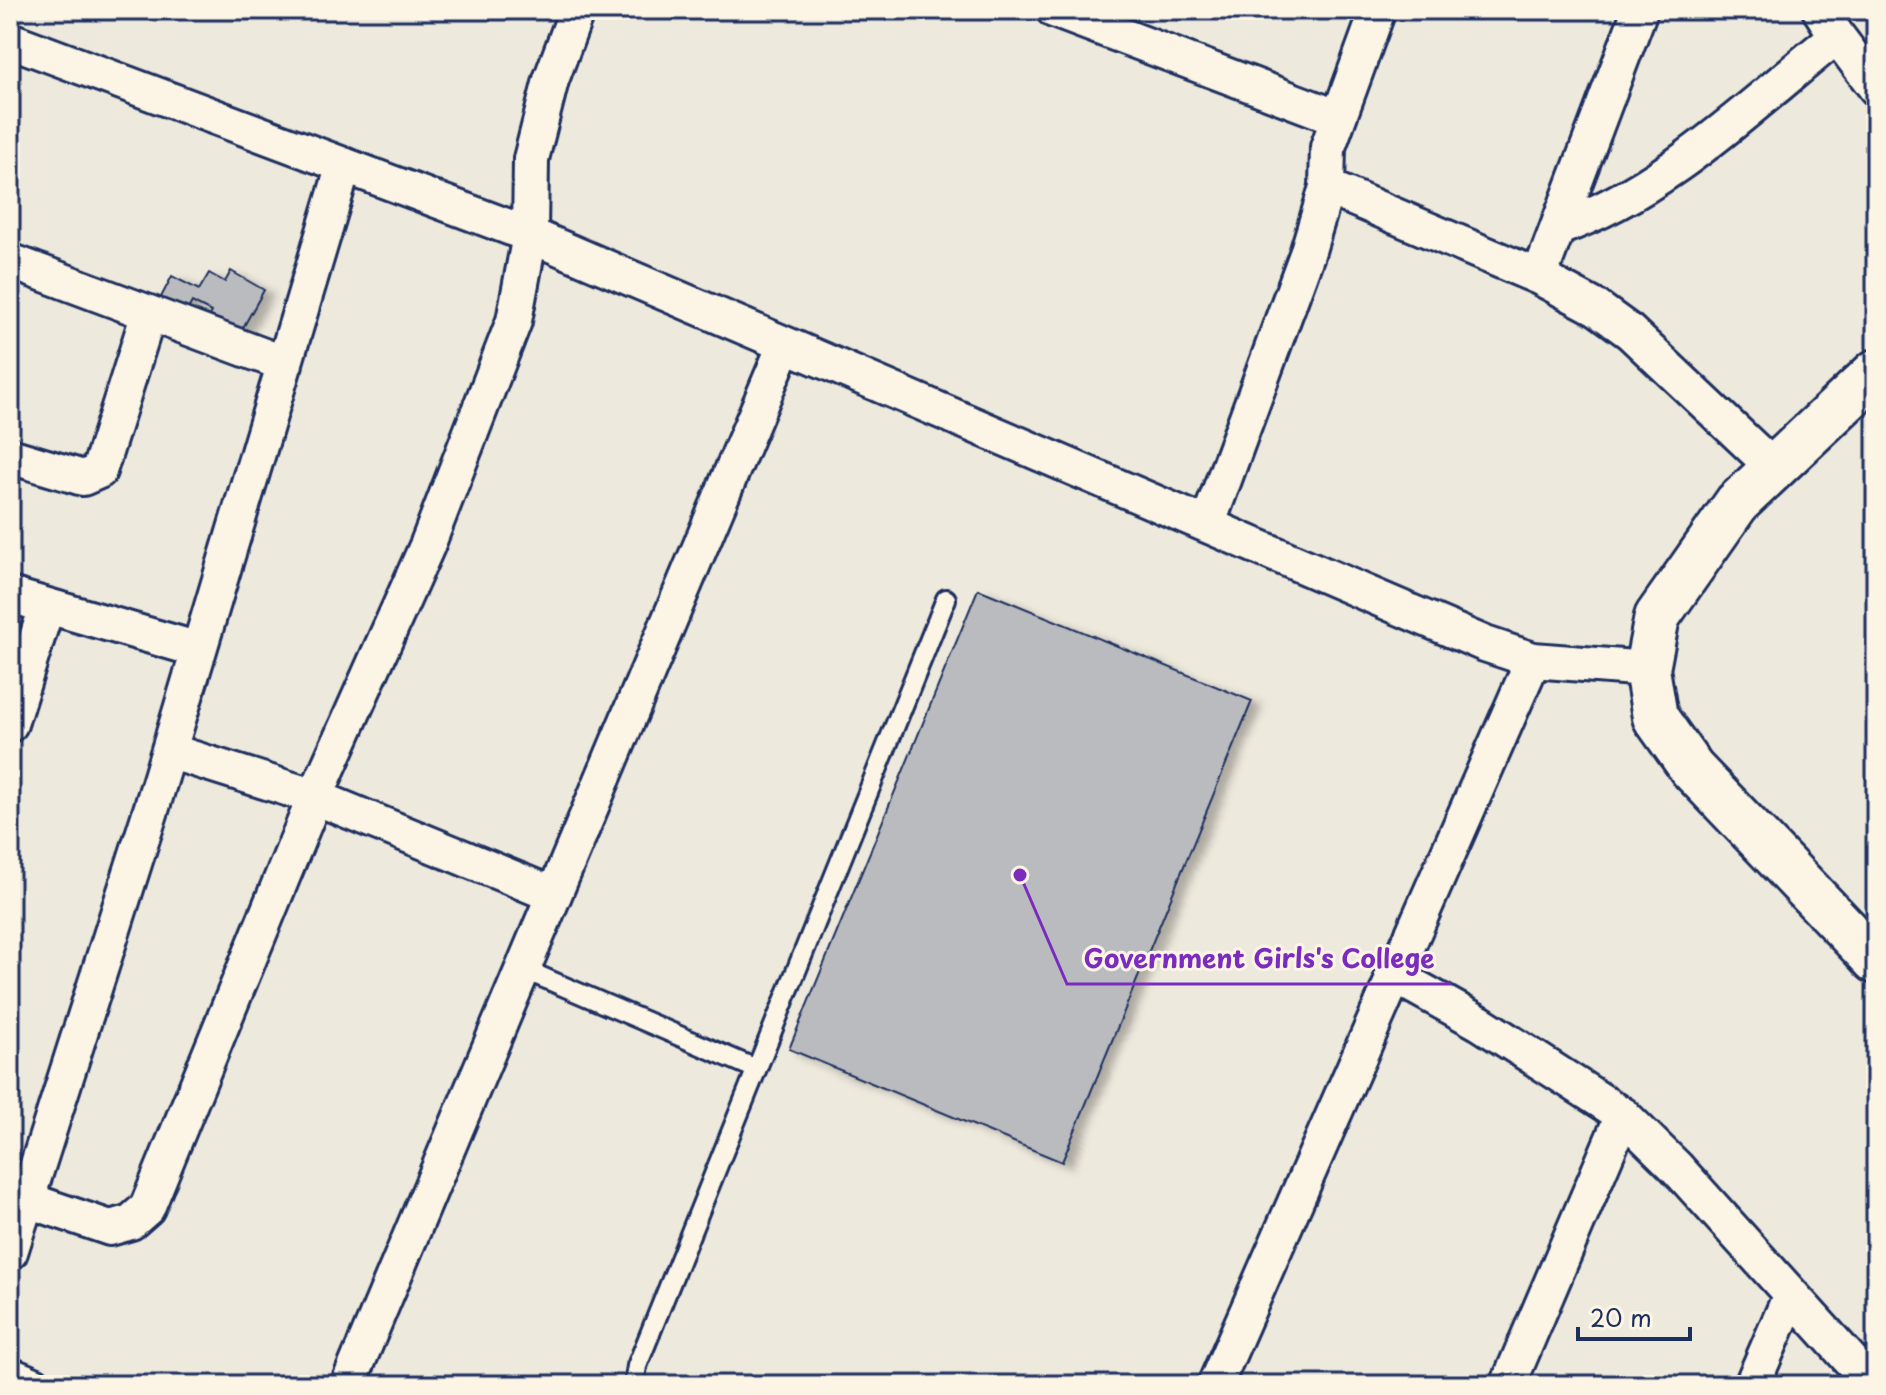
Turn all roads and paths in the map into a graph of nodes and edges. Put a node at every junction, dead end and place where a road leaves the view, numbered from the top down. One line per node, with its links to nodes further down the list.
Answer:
1 (577, 10): 12 (street)
2 (1054, 10): 8 (street)
3 (1378, 10): 8 (street)
4 (1640, 10): 11 (street)
5 (1829, 23): 7 (street); 11 (street)
6 (10, 40): 9 (street)
7 (1876, 88)
8 (1336, 117): 10 (street)
9 (344, 165): 12 (street); 17 (street)
10 (1327, 187): 14 (street); 21 (street)
11 (1558, 228): 14 (street)
12 (530, 235): 16 (street); 30 (street)
13 (10, 261): 15 (street)
14 (1539, 277): 20 (street)
15 (149, 313): 17 (street); 19 (street)
16 (785, 345): 21 (street); 31 (street)
17 (285, 364): 25 (street)
18 (1876, 372): 20 (main road)
19 (10, 456)
20 (1774, 468): 27 (main road)
21 (1208, 523): 26 (street)
22 (10, 595): 24 (street)
23 (946, 599): 35 (lane)
24 (47, 606): 25 (street); 28 (street)
25 (199, 650): 29 (street)
26 (1533, 660): 27 (street); 34 (street)
27 (1647, 669): 32 (main road)
28 (10, 724)
29 (169, 751): 30 (street); 37 (street)
30 (315, 797): 31 (street); 37 (street)
31 (554, 895): 33 (street)
32 (1876, 961)
33 (523, 969): 35 (lane); 40 (street)
34 (1392, 974): 36 (street); 42 (street)
35 (754, 1068): 41 (lane)
36 (1623, 1115): 39 (street); 43 (street)
37 (18, 1197): 38 (street)
38 (10, 1252)
39 (1790, 1297): 44 (street); 45 (street)
40 (348, 1385)
41 (634, 1385)
42 (1215, 1385)
43 (1508, 1385)
44 (1752, 1385)
45 (1873, 1385)

